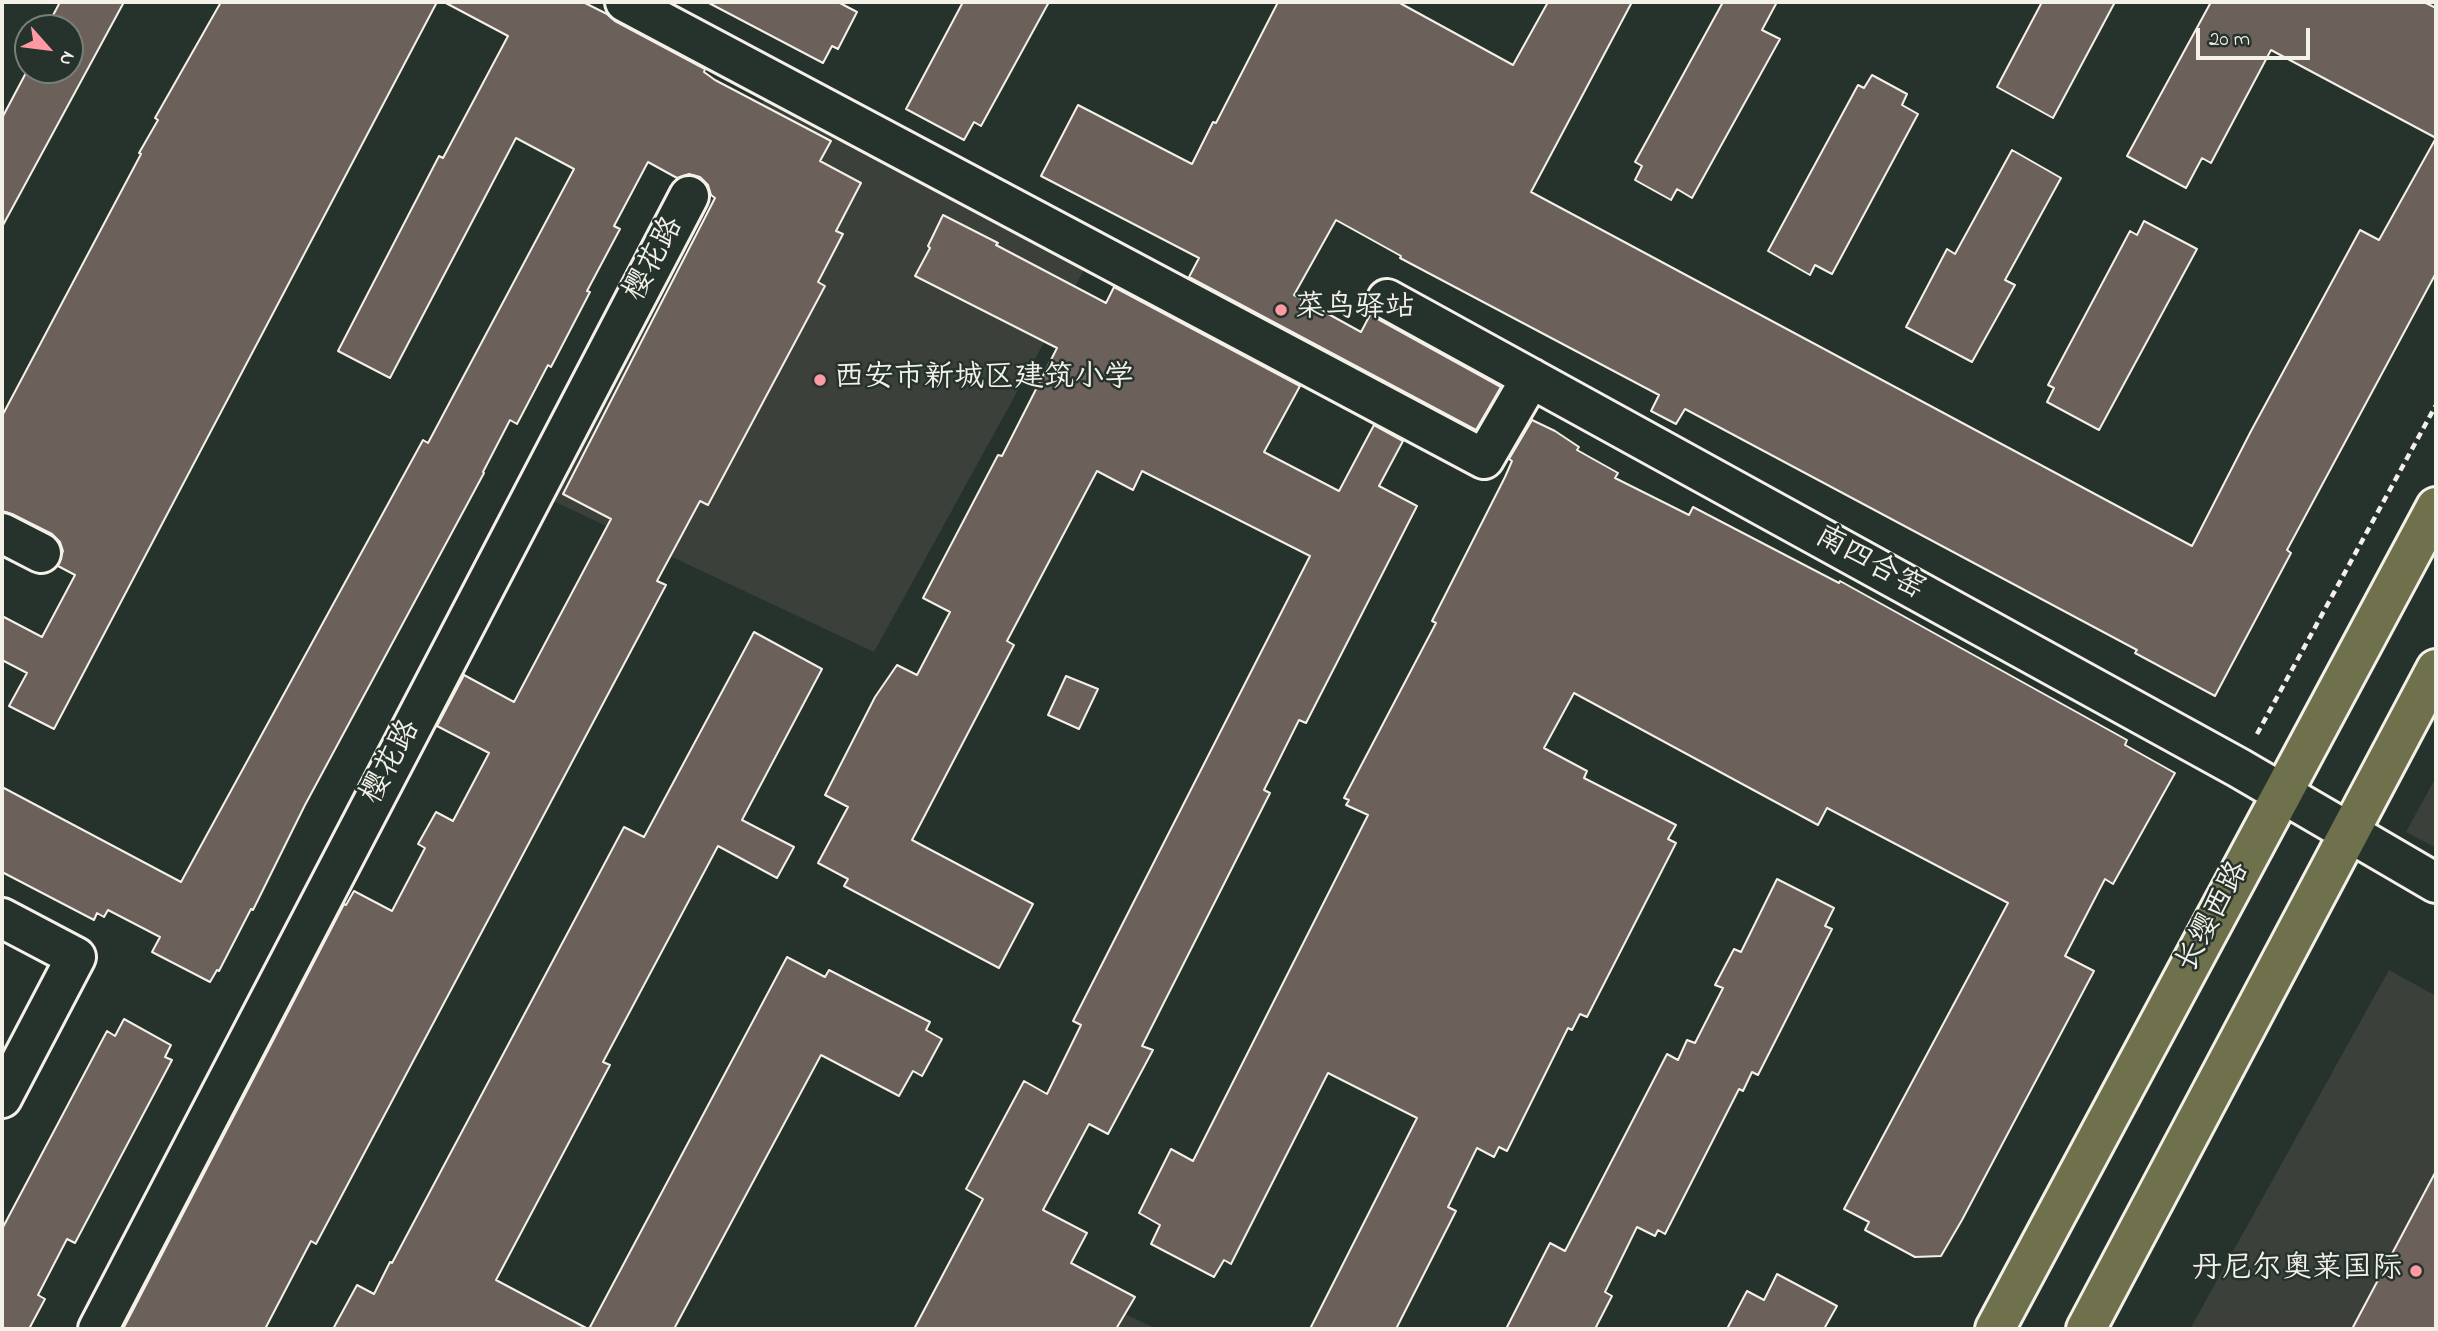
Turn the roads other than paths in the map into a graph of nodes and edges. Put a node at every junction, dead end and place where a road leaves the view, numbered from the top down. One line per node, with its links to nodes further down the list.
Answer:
1 (625, 2): 4 (street)
2 (689, 196): 14 (street, 樱花路)
3 (1387, 299): 4 (street, 南四合窑)
4 (1531, 378): 9 (street, 南四合窑)
5 (2436, 507): 9 (main road, 长缨西路)
6 (2, 533): 7 (street)
7 (41, 554)
8 (2436, 669): 10 (main road)
9 (2282, 793): 10 (street, 南四合窑); 15 (main road, 长缨西路)
10 (2349, 832): 11 (street, 南四合窑); 16 (main road)
11 (2436, 883)
12 (2, 918): 13 (street)
13 (2, 1098)
14 (98, 1329)
15 (1995, 1329)
16 (2086, 1329)

